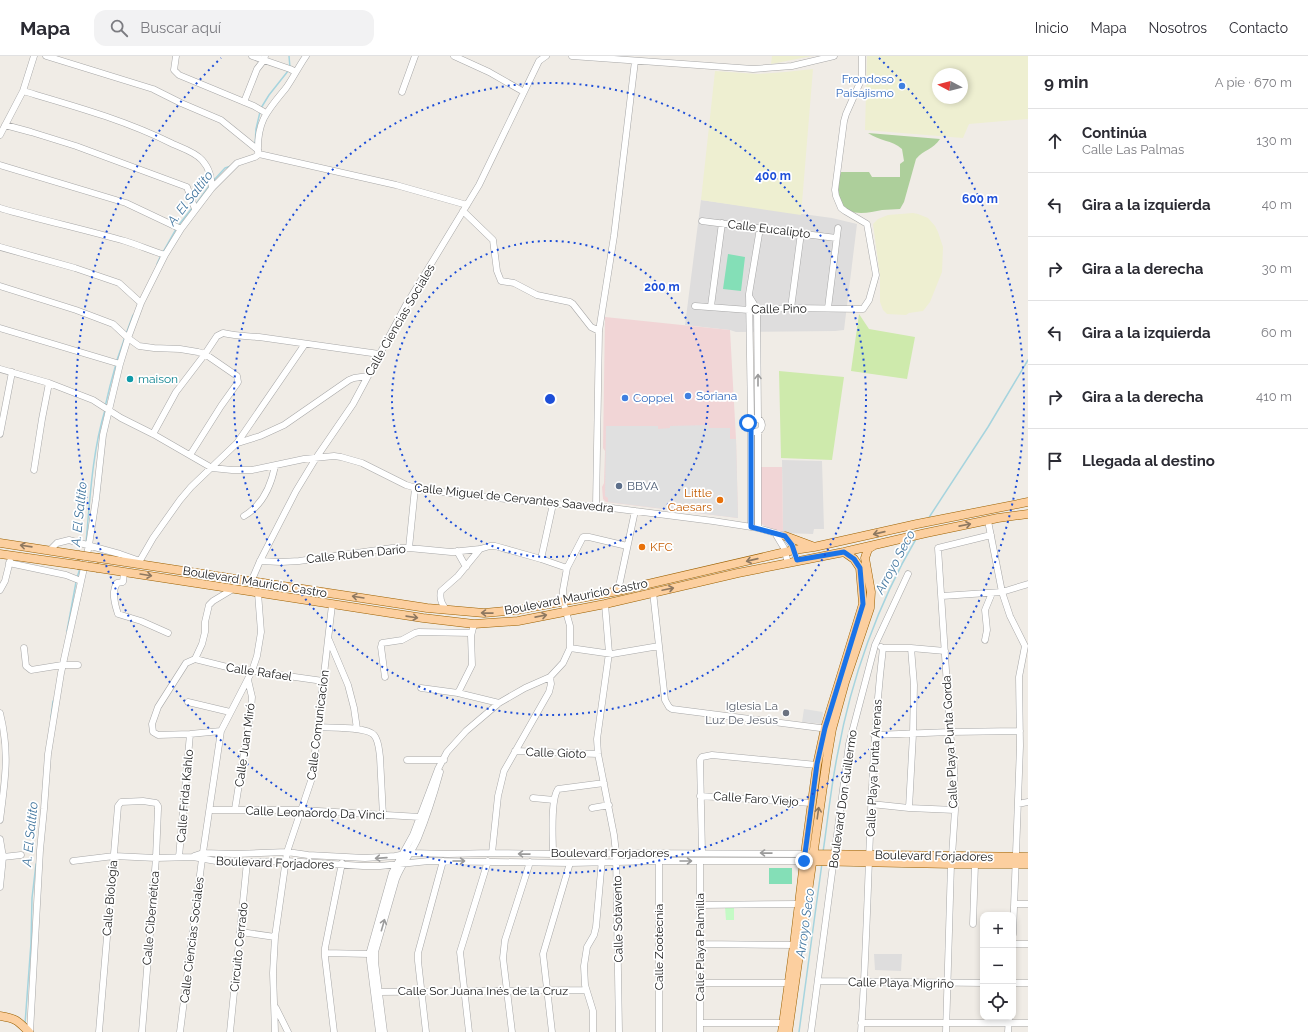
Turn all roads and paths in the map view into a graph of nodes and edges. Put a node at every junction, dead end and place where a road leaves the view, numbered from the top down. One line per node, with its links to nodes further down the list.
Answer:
1 (34, 56): 15 (street)
2 (46, 56): 22 (street)
3 (176, 56): 18 (street)
4 (252, 56): 12 (street)
5 (306, 56): 14 (street)
6 (415, 56): 16 (street)
7 (455, 56): 17 (street)
8 (546, 56): 17 (street, Calle Ciencias Sociales)
9 (572, 56): 13 (street)
10 (834, 56): 13 (street)
11 (862, 56): 44 (street, Calle Pino)
12 (265, 58): 14 (street); 18 (street)
13 (635, 61): 48 (street)
14 (296, 72): 19 (street)
15 (23, 91): 20 (street); 24 (street)
16 (402, 92)
17 (524, 92): 25 (street, Calle Ciencias Sociales)
18 (244, 102): 19 (street)
19 (266, 113): 22 (street)
20 (5, 125): 21 (street); 27 (street)
21 (0, 135)
22 (258, 152): 24 (street); 25 (street)
23 (0, 165): 31 (street)
24 (212, 188): 27 (street)
25 (467, 205): 28 (street, Calle Ciencias Sociales)
26 (0, 208): 37 (street)
27 (195, 209): 31 (street)
28 (463, 211): 48 (street); 52 (street, Calle Ciencias Sociales)
29 (702, 221): 30 (street, Calle Eucalipto)
30 (722, 223): 32 (street, Calle Eucalipto); 42 (street)
31 (181, 228): 37 (street)
32 (760, 228): 34 (street, Calle Eucalipto); 39 (street)
33 (838, 228): 35 (street)
34 (801, 233): 35 (street, Calle Eucalipto); 43 (street)
35 (836, 238): 44 (street)
36 (0, 247): 40 (street)
37 (165, 255): 40 (street)
38 (0, 286): 49 (street)
39 (749, 294): 45 (street); 46 (street)
40 (141, 303): 49 (street)
41 (695, 306): 42 (street, Calle Pino)
42 (711, 306): 46 (street, Calle Pino)
43 (791, 308): 44 (street, Calle Pino); 45 (street, Calle Pino)
44 (828, 308)
45 (757, 309): 46 (street, Calle Pino); 60 (street, one-way to 45)
46 (749, 310): 59 (street)
47 (0, 328): 53 (street)
48 (599, 331): 73 (street)
49 (128, 338): 51 (street); 53 (street)
50 (305, 344): 51 (street); 52 (street); 64 (street)
51 (205, 354): 63 (street); 65 (street)
52 (379, 354): 56 (street, Calle Ciencias Sociales)
53 (120, 364): 58 (street)
54 (0, 369): 55 (street)
55 (12, 372): 57 (street); 62 (street)
56 (368, 376): 64 (street); 66 (street, Calle Ciencias Sociales)
57 (49, 383): 58 (street); 69 (street)
58 (109, 410): 63 (street); 84 (street)
59 (751, 419): 60 (street); 61 (street)
60 (758, 419): 61 (street)
61 (755, 431): 78 (street); 79 (street)
62 (0, 434)
63 (153, 434): 65 (street)
64 (237, 444): 68 (street)
65 (190, 454): 68 (street)
66 (316, 458): 67 (street, Calle Miguel de Cervantes Saavedra); 70 (street, Calle Miguel de Cervantes Saavedra); 98 (street, Calle Ciencias Sociales)
67 (275, 466): 68 (street, Calle Miguel de Cervantes Saavedra); 76 (street)
68 (212, 468): 100 (street)
69 (34, 470)
70 (415, 488): 72 (street, Calle Miguel de Cervantes Saavedra); 88 (street)
71 (1028, 502): 87 (main road, Boulevard Mauricio Castro, one-way to 87)
72 (554, 504): 73 (street, Calle Miguel de Cervantes Saavedra); 96 (street)
73 (596, 506): 74 (street, Calle Miguel de Cervantes Saavedra)
74 (635, 511): 78 (street, Calle Miguel de Cervantes Saavedra); 86 (street)
75 (1028, 514): 77 (main road, Boulevard Mauricio Castro)
76 (244, 516)
77 (988, 521): 81 (street); 85 (main road, Boulevard Mauricio Castro, one-way to 77)
78 (751, 527): 79 (street, Calle Miguel de Cervantes Saavedra)
79 (758, 528): 80 (street, Calle Miguel de Cervantes Saavedra)
80 (775, 533): 82 (street, Calle Miguel de Cervantes Saavedra); 92 (street)
81 (991, 535): 112 (street); 115 (street, Calle Playa Punta Gorda)
82 (785, 536): 87 (main road); 92 (street)
83 (0, 543): 90 (main road, Boulevard Mauricio Castro, one-way to 83)
84 (89, 545): 90 (street); 100 (street); 105 (street)
85 (875, 545): 93 (main road, Boulevard Mauricio Castro); 150 (main road, Boulevard Don Guillermo)
86 (627, 546): 102 (street); 110 (street)
87 (814, 547): 92 (main road, Boulevard Mauricio Castro)
88 (409, 548): 91 (street, Calle Ruben Darío); 98 (street, Calle Ruben Darío)
89 (480, 549): 91 (street, Calle Ruben Darío); 96 (street, Calle Ruben Darío); 101 (street)
90 (50, 550): 100 (main road, Boulevard Mauricio Castro, bridge)
91 (457, 551): 101 (street)
92 (790, 551): 97 (street); 99 (street); 110 (main road, Boulevard Mauricio Castro, one-way to 110)
93 (844, 552): 97 (main road, Boulevard Mauricio Castro); 150 (main road, Boulevard Don Guillermo)
94 (0, 554): 95 (main road, Boulevard Mauricio Castro)
95 (10, 559): 103 (main road, Boulevard Mauricio Castro, bridge); 105 (street); 109 (street)
96 (541, 559): 102 (street, Calle Ruben Darío)
97 (797, 560): 99 (main road, Boulevard Mauricio Castro)
98 (260, 561): 106 (street, Calle Ciencias Sociales)
99 (788, 562): 111 (main road, Boulevard Mauricio Castro, one-way to 99)
100 (139, 563): 106 (main road, Boulevard Mauricio Castro)
101 (466, 567): 119 (street)
102 (568, 568): 116 (street)
103 (124, 572): 108 (main road, Boulevard Mauricio Castro, one-way to 108); 122 (street)
104 (908, 574): 127 (street, Boulevard Don Guillermo)
105 (81, 580): 136 (street)
106 (251, 582): 119 (main road, Boulevard Mauricio Castro, one-way to 106)
107 (1028, 584): 112 (street)
108 (233, 589): 113 (main road, Boulevard Mauricio Castro); 135 (street)
109 (0, 590)
110 (618, 591): 116 (main road, Boulevard Mauricio Castro)
111 (653, 592): 117 (main road, Boulevard Mauricio Castro); 128 (street)
112 (1002, 592): 114 (street); 126 (street)
113 (258, 593): 118 (main road, Boulevard Mauricio Castro); 138 (street, Calle Ciencias Sociales)
114 (992, 593): 115 (street); 125 (street)
115 (942, 596): 133 (street, Calle Playa Punta Gorda)
116 (563, 601): 119 (main road, Boulevard Mauricio Castro, one-way to 119); 120 (street)
117 (605, 604): 120 (main road, Boulevard Mauricio Castro); 134 (street, Calle Sotavento)
118 (332, 605): 121 (main road, Boulevard Mauricio Castro, one-way to 121); 124 (street, Calle Comunicacion)
119 (447, 610)
120 (566, 611): 121 (main road, Boulevard Mauricio Castro, one-way to 120); 130 (street)
121 (474, 624): 123 (street)
122 (168, 633)
123 (471, 633): 139 (street); 144 (street)
124 (328, 639): 142 (street, Calle Comunicacion); 151 (street)
125 (985, 640)
126 (1026, 644): 152 (street)
127 (875, 645): 131 (street); 202 (street, Boulevard Don Guillermo)
128 (659, 646): 134 (street); 150 (street)
129 (24, 648): 136 (street)
130 (570, 648): 134 (street); 140 (street)
131 (883, 648): 132 (street); 157 (street, Calle Playa Punta Arenas)
132 (911, 648): 133 (street); 156 (street)
133 (944, 651): 154 (street, Calle Playa Punta Gorda)
134 (609, 653): 161 (street, Calle Sotavento)
135 (195, 659): 138 (street, Calle Rafael); 155 (street)
136 (62, 665): 137 (street); 259 (street)
137 (78, 665)
138 (252, 671): 141 (street, Calle Ciencias Sociales); 142 (street, Calle Rafael)
139 (385, 677)
140 (550, 677): 146 (street); 160 (street)
141 (248, 680): 148 (street, Calle Ciencias Sociales); 177 (street, Calle Juan Miró)
142 (323, 681): 149 (street, Calle Comunicacion)
143 (421, 688): 144 (street)
144 (458, 693): 146 (street)
145 (188, 702): 148 (street)
146 (499, 703): 163 (street)
147 (0, 712): 183 (street)
148 (230, 712): 153 (street, Calle Ciencias Sociales)
149 (318, 727): 151 (street); 179 (street, Calle Comunicacion)
150 (828, 728): 164 (main road, Boulevard Don Guillermo); 201 (main road, Boulevard Don Guillermo, one-way to 150)
151 (357, 729): 181 (street)
152 (1020, 731): 154 (street); 158 (street)
153 (221, 732): 155 (street); 178 (street, Calle Ciencias Sociales)
154 (950, 732): 156 (street); 180 (street, Calle Playa Punta Gorda)
155 (190, 734): 197 (street, Calle Frida Kahlo)
156 (913, 734): 157 (street); 176 (street)
157 (874, 735): 172 (street, Calle Playa Punta Arenas)
158 (1020, 746): 159 (street); 173 (street)
159 (1028, 746)
160 (515, 751): 161 (street, Calle Gioto); 187 (street)
161 (598, 754): 165 (street, Calle Sotavento)
162 (407, 760): 163 (street)
163 (443, 760): 182 (street); 186 (street)
164 (817, 764): 166 (street); 170 (main road, Boulevard Don Guillermo)
165 (604, 783): 168 (street); 174 (street, Calle Sotavento)
166 (700, 796): 170 (street, Calle Faro Viejo); 189 (street)
167 (533, 798): 168 (street)
168 (554, 800): 190 (street)
169 (1028, 802): 173 (street)
170 (812, 803): 201 (main road, Boulevard Don Guillermo)
171 (158, 804): 194 (street, Calle Biología); 200 (street, Calle Cibernética)
172 (871, 804): 176 (street); 203 (street, Calle Playa Punta Arenas)
173 (1018, 804): 211 (street)
174 (609, 805): 175 (street); 188 (street, Calle Sotavento)
175 (592, 808)
176 (909, 808): 180 (street)
177 (235, 809): 178 (street, Calle Leonaordo Da Vinci); 179 (street, Calle Leonaordo Da Vinci)
178 (210, 810): 195 (street, Calle Ciencias Sociales)
179 (301, 810): 181 (street, Calle Leonaordo Da Vinci); 185 (street, Calle Comunicacion)
180 (955, 810): 204 (street, Calle Playa Punta Gorda)
181 (383, 816): 182 (street, Calle Leonaordo Da Vinci)
182 (420, 817): 193 (street)
183 (0, 820)
184 (0, 839): 196 (street)
185 (287, 852): 195 (street, Boulevard Forjadores); 198 (street, Boulevard Forjadores); 206 (street, Calle Comunicacion)
186 (411, 853): 187 (street, Boulevard Forjadores); 193 (street, Boulevard Forjadores); 217 (street)
187 (492, 853): 190 (street, Boulevard Forjadores, one-way to 187)
188 (616, 853): 189 (street, Boulevard Forjadores); 191 (street, Boulevard Forjadores); 215 (street, Calle Sotavento)
189 (702, 853): 201 (street, Boulevard Forjadores, one-way to 189)
190 (553, 854): 191 (street, Boulevard Forjadores)
191 (602, 854): 214 (street)
192 (22, 855): 196 (street)
193 (402, 855): 198 (street, Boulevard Forjadores, one-way to 198); 220 (street)
194 (114, 856): 200 (street, Boulevard Forjadores); 205 (street, Boulevard Forjadores); 260 (street, Calle Biología)
195 (203, 856): 197 (street, Boulevard Forjadores); 212 (street, Boulevard Forjadores); 262 (street, Calle Ciencias Sociales)
196 (1, 857): 222 (street)
197 (179, 857): 200 (street, Boulevard Forjadores)
198 (343, 857): 221 (street)
199 (1028, 857): 211 (main road, Boulevard Forjadores)
200 (156, 858): 261 (street, Calle Cibernética)
201 (810, 858): 202 (main road, Boulevard Forjadores); 210 (street, Boulevard Forjadores); 223 (main road, Boulevard Don Guillermo); 234 (main road, Boulevard Don Guillermo)
202 (832, 858): 203 (main road, Boulevard Forjadores); 237 (street, Boulevard Don Guillermo)
203 (870, 859): 204 (main road, Boulevard Forjadores); 238 (street, Calle Playa Punta Arenas)
204 (952, 860): 211 (main road, Boulevard Forjadores); 218 (main road, Boulevard Forjadores); 241 (street, Calle Playa Punta Gorda)
205 (73, 861)
206 (286, 861): 212 (street, Boulevard Forjadores); 221 (street, Boulevard Forjadores); 230 (street, Calle Comunicacion)
207 (443, 861): 208 (street, Boulevard Forjadores, one-way to 208); 217 (street, Boulevard Forjadores); 250 (street)
208 (488, 861): 213 (street, Boulevard Forjadores); 247 (street)
209 (659, 861): 210 (street, Boulevard Forjadores, one-way to 210); 215 (street, Boulevard Forjadores); 275 (street, Calle Zootecnia)
210 (700, 861): 226 (street, Calle Playa Palmilla)
211 (1016, 861): 218 (main road, Boulevard Forjadores); 219 (main road, Boulevard Forjadores); 224 (street)
212 (247, 862): 229 (street, Circuito Cerrado)
213 (530, 862): 216 (street, Boulevard Forjadores); 248 (street)
214 (602, 862): 215 (street, Boulevard Forjadores); 216 (street, Boulevard Forjadores); 246 (street)
215 (617, 862): 274 (street, Calle Sotavento)
216 (570, 863): 245 (street)
217 (404, 864): 220 (street, Boulevard Forjadores); 249 (street, one-way to 217)
218 (975, 864): 228 (street)
219 (1028, 864)
220 (397, 865): 221 (street, Boulevard Forjadores); 236 (street)
221 (341, 866): 235 (street)
222 (0, 887)
223 (799, 904): 226 (street); 234 (main road, Boulevard Don Guillermo)
224 (1015, 904): 225 (street); 227 (street)
225 (1028, 904)
226 (700, 905): 231 (street, Calle Playa Palmilla)
227 (1014, 912)
228 (973, 924)
229 (240, 932): 230 (street); 263 (street, Circuito Cerrado)
230 (275, 936): 251 (street, Calle Comunicacion)
231 (700, 944): 234 (street); 239 (street, Calle Playa Palmilla)
232 (1016, 944): 233 (street)
233 (1028, 944)
234 (797, 945): 240 (main road, Boulevard Don Guillermo); 258 (main road, Boulevard Don Guillermo)
235 (325, 953): 236 (street); 266 (street)
236 (369, 954): 267 (street)
237 (818, 981): 238 (street, Calle Playa Migriño); 278 (street, Boulevard Don Guillermo)
238 (864, 982): 241 (street, Calle Playa Migriño); 256 (street, Calle Playa Punta Arenas)
239 (700, 983): 240 (street); 255 (street, Calle Playa Palmilla)
240 (789, 983): 258 (main road, Boulevard Don Guillermo)
241 (948, 983): 242 (street, Calle Playa Migriño); 254 (street, Calle Playa Punta Gorda)
242 (980, 983)
243 (1016, 983): 244 (street)
244 (1028, 983)
245 (547, 990): 246 (street, Calle Sor Juana Inés de la Cruz); 248 (street, Calle Sor Juana Inés de la Cruz); 272 (street)
246 (586, 990): 273 (street)
247 (465, 991): 248 (street, Calle Sor Juana Inés de la Cruz); 250 (street, Calle Sor Juana Inés de la Cruz); 270 (street)
248 (508, 991): 271 (street)
249 (379, 992): 250 (street, Calle Sor Juana Inés de la Cruz); 268 (street)
250 (421, 992): 269 (street)
251 (275, 1006): 264 (street, Calle Comunicacion); 265 (street)
252 (0, 1016): 259 (main road)
253 (1009, 1020): 254 (street); 257 (street); 281 (street)
254 (947, 1022): 256 (street); 280 (street, Calle Playa Punta Gorda)
255 (700, 1023): 258 (street); 276 (street, Calle Playa Palmilla)
256 (861, 1023): 279 (street, Calle Playa Punta Arenas)
257 (1028, 1023)
258 (787, 1026): 277 (main road, Boulevard Don Guillermo)
259 (29, 1032)
260 (99, 1032)
261 (142, 1032)
262 (180, 1032)
263 (230, 1032)
264 (275, 1032)
265 (288, 1032)
266 (334, 1032)
267 (379, 1032)
268 (384, 1032)
269 (426, 1032)
270 (469, 1032)
271 (512, 1032)
272 (552, 1032)
273 (593, 1032)
274 (619, 1032)
275 (659, 1032)
276 (700, 1032)
277 (782, 1032)
278 (811, 1032)
279 (861, 1032)
280 (946, 1032)
281 (1008, 1032)

